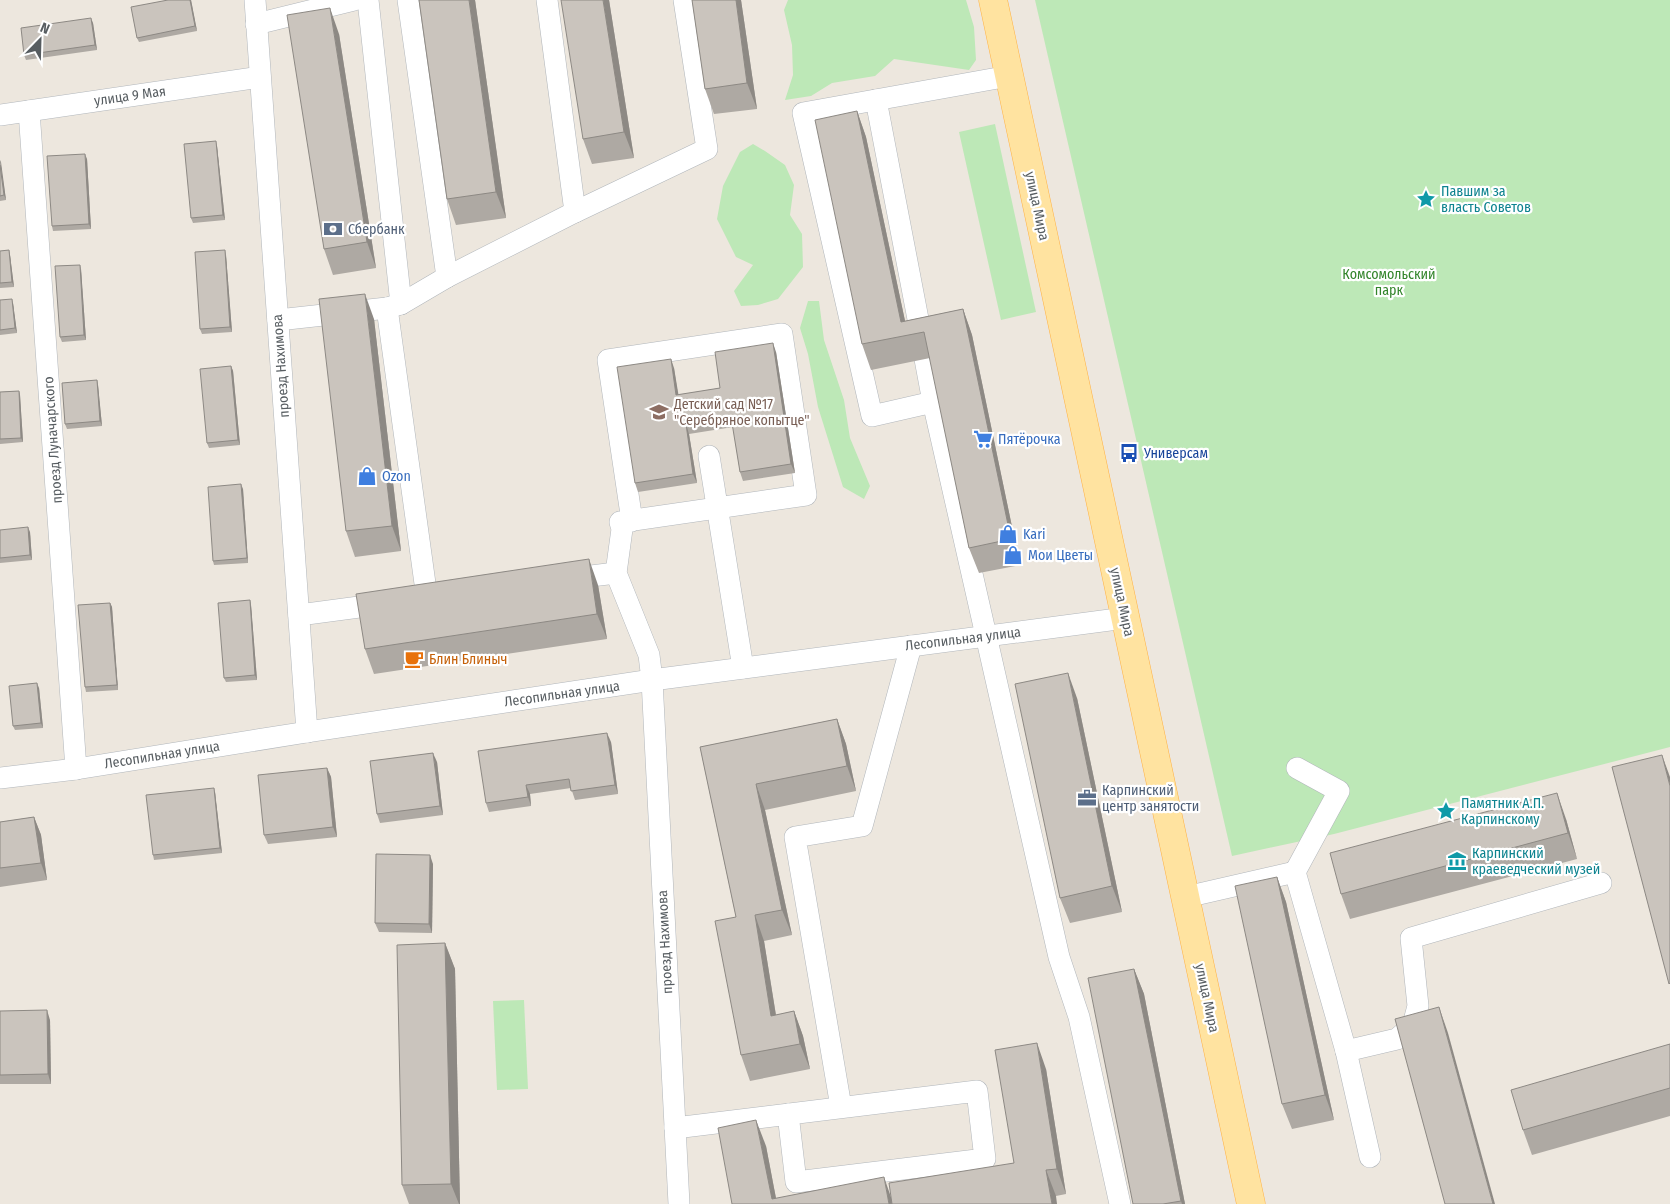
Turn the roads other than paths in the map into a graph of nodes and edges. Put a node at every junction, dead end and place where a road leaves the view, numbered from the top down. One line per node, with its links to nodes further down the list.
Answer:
1 (255, 0): 8 (street, проезд Нахимова)
2 (354, 0): 8 (street)
3 (368, 0): 16 (street)
4 (408, 0): 15 (street)
5 (547, 0): 14 (street)
6 (684, 0): 14 (street)
7 (993, 0): 9 (main road, улица Мира)
8 (256, 24): 10 (street, проезд Нахимова)
9 (1009, 76): 11 (street); 25 (main road, улица Мира)
10 (260, 77): 12 (street, улица 9 Мая); 17 (street, проезд Нахимова)
11 (876, 100): 18 (street); 18 (street)
12 (29, 111): 13 (street, улица 9 Мая); 32 (street, проезд Луначарского)
13 (0, 115)
14 (575, 212): 15 (street)
15 (447, 277): 16 (street)
16 (394, 306): 17 (street); 24 (street)
17 (278, 320): 24 (street, проезд Нахимова)
18 (934, 402): 26 (street)
19 (710, 456): 20 (street)
20 (718, 508): 21 (street); 21 (street); 28 (street)
21 (632, 520): 22 (street)
22 (616, 573): 23 (street); 29 (street, проезд Нахимова)
23 (549, 582)
24 (298, 615): 30 (street, проезд Нахимова)
25 (1125, 618): 26 (street, Лесопильная улица); 36 (main road, улица Мира)
26 (986, 637): 27 (street, Лесопильная улица); 43 (street)
27 (911, 646): 28 (street, Лесопильная улица); 38 (street)
28 (743, 668): 29 (street, Лесопильная улица)
29 (652, 680): 30 (street, Лесопильная улица); 40 (street, проезд Нахимова)
30 (307, 732): 32 (street, Лесопильная улица)
31 (1297, 768): 34 (street)
32 (76, 769): 33 (street, Лесопильная улица)
33 (0, 778)
34 (1295, 872): 36 (street); 37 (street)
35 (1601, 883): 37 (street)
36 (1186, 897): 44 (main road, улица Мира)
37 (1346, 1051): 41 (street)
38 (841, 1107): 39 (street); 39 (street)
39 (788, 1114): 40 (street)
40 (675, 1128): 42 (street, проезд Нахимова)
41 (1370, 1157)
42 (679, 1204)
43 (1120, 1204)
44 (1252, 1204)

